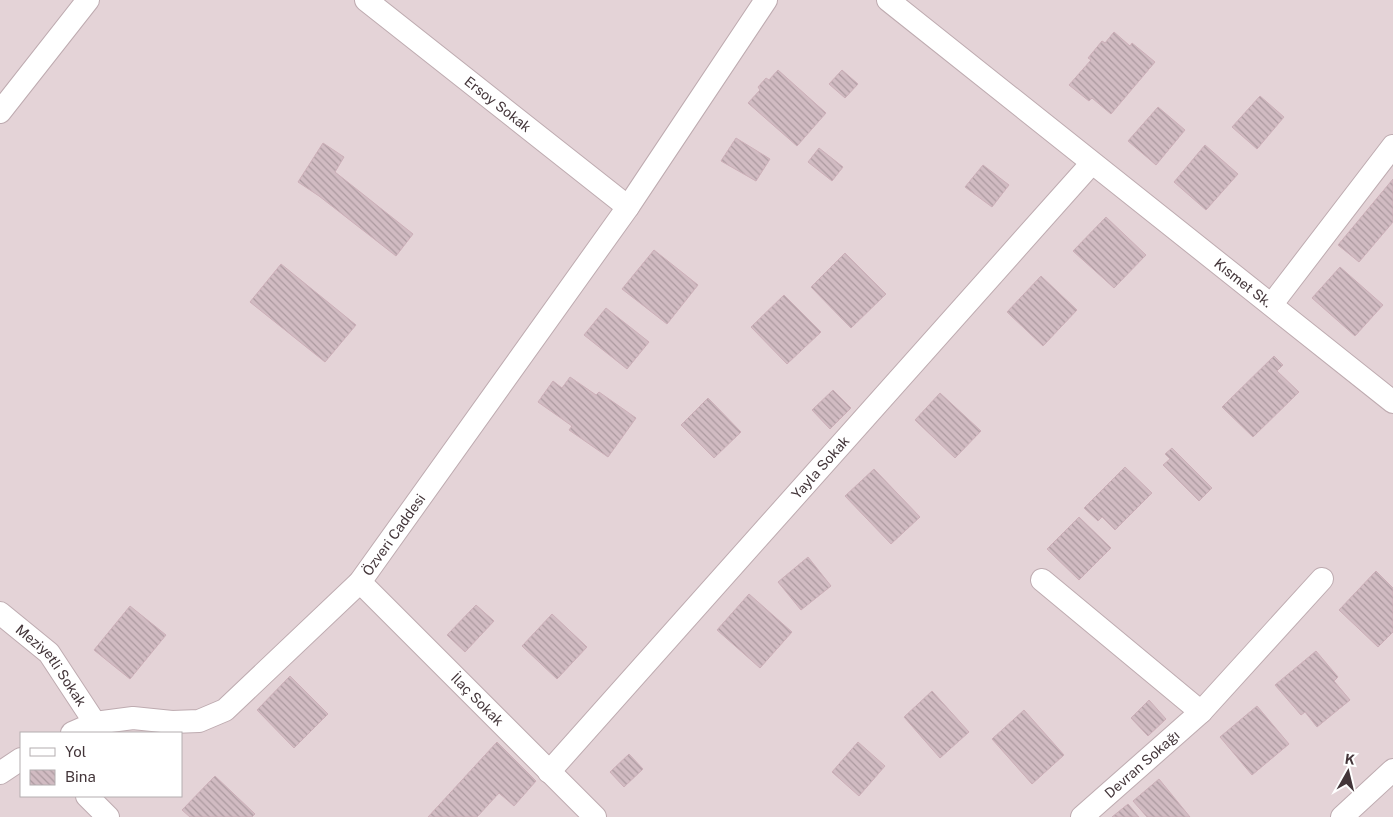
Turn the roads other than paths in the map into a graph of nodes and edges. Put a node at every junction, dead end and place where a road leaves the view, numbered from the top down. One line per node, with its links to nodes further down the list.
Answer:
1 (88, 0): 5 (street)
2 (366, 0): 8 (street, Ersoy Sokak)
3 (766, 0): 8 (street, Özveri Caddesi)
4 (888, 0): 7 (street, Kısmet Sk.)
5 (0, 112)
6 (1393, 146): 9 (street)
7 (1091, 164): 9 (street, Kısmet Sk.); 20 (street, Yayla Sokak)
8 (628, 207): 13 (street, Özveri Caddesi)
9 (1272, 304): 10 (street, Kısmet Sk.)
10 (1393, 402)
11 (1322, 579): 15 (street, Devran Sokağı)
12 (1042, 580): 15 (street)
13 (360, 582): 16 (street, Özveri Caddesi); 20 (street, İlaç Sokak)
14 (0, 613): 16 (street, Meziyetli Sokak)
15 (1200, 712): 25 (street, Devran Sokağı)
16 (95, 723): 17 (street, Özveri Caddesi)
17 (74, 732)
18 (20, 760): 21 (street)
19 (1393, 770): 26 (street)
20 (549, 772): 24 (street, İlaç Sokak)
21 (0, 773)
22 (88, 797): 23 (street)
23 (108, 817)
24 (595, 817)
25 (1082, 817)
26 (1342, 817)

